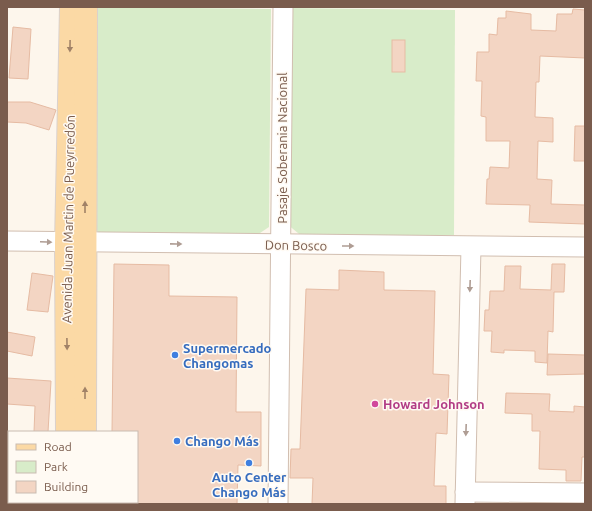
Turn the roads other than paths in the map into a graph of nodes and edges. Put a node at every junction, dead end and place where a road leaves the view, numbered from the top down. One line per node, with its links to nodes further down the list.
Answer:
1 (71, 7): 5 (main road, Avenida Juan Martin de Pueyrredón, one-way to 5)
2 (86, 7): 5 (main road, Avenida Juan Martin de Pueyrredón, one-way to 2)
3 (283, 7): 6 (street, Pasaje Soberania Nacional)
4 (7, 241): 5 (street, Don Bosco, one-way to 5)
5 (76, 243): 6 (street, Don Bosco, one-way to 6); 9 (main road, Avenida Juan Martin de Pueyrredón, one-way to 9); 10 (main road, Avenida Juan Martin de Pueyrredón, one-way to 5)
6 (281, 245): 7 (street, Don Bosco, one-way to 7); 13 (street, Pasaje Soberania Nacional)
7 (471, 247): 8 (street, Don Bosco); 12 (street, one-way to 12)
8 (585, 247)
9 (67, 431)
10 (85, 431)
11 (585, 493): 12 (street)
12 (465, 498)
13 (278, 504)

